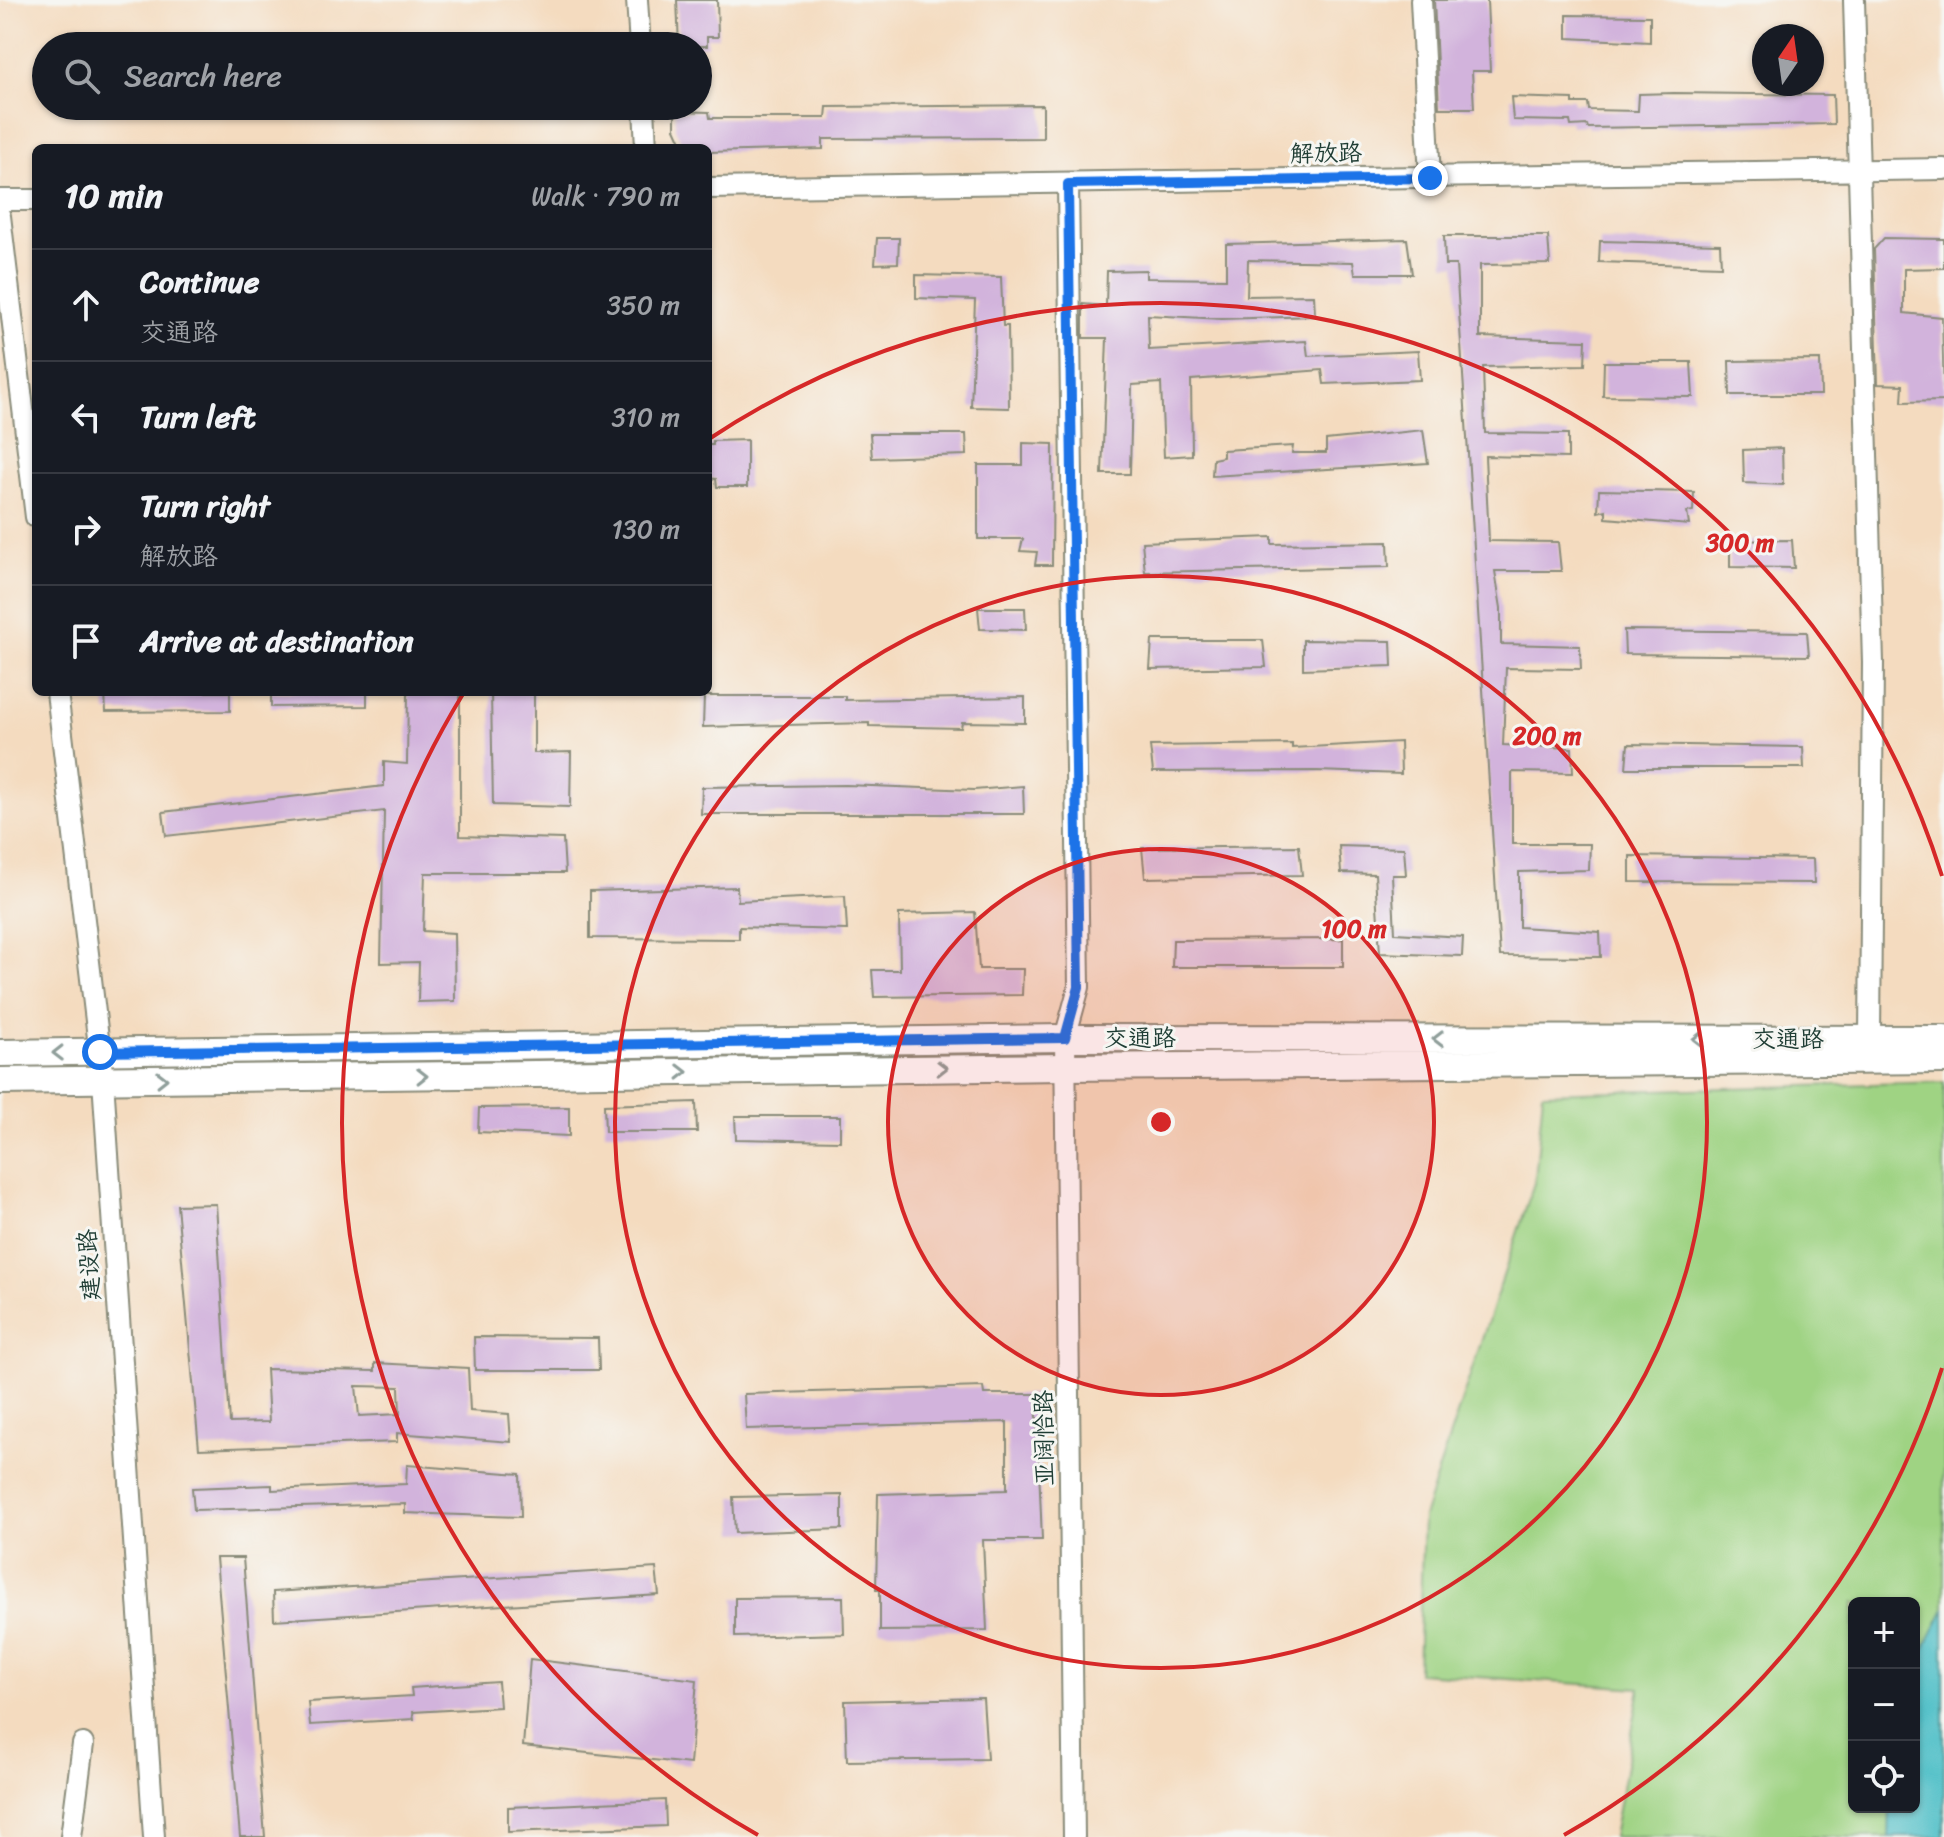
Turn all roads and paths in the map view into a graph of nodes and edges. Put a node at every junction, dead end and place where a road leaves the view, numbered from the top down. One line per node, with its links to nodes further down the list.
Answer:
1 (637, 0): 4 (street)
2 (1421, 0): 9 (street)
3 (1854, 0): 8 (street)
4 (639, 32)
5 (645, 120): 6 (street)
6 (646, 144)
7 (1944, 169): 8 (street, 解放路)
8 (1860, 171): 9 (street, 解放路); 18 (street)
9 (1430, 178): 10 (street, 解放路)
10 (1068, 184): 11 (street, 解放路); 17 (street, 亚阔恰路)
11 (712, 188)
12 (0, 200): 13 (street)
13 (32, 200)
14 (0, 216): 15 (street)
15 (32, 484)
16 (57, 696): 20 (street, 建设路)
17 (1065, 1038): 18 (main road, 交通路, one-way to 17); 20 (main road, 交通路); 23 (street, 亚阔恰路)
18 (1870, 1039): 19 (main road, 交通路)
19 (1944, 1039)
20 (100, 1052): 21 (main road, 交通路, one-way to 21); 24 (street, 建设路)
21 (0, 1053)
22 (1944, 1060): 23 (main road)
23 (1065, 1067): 24 (main road, one-way to 23); 29 (street, 亚阔恰路)
24 (103, 1080): 25 (main road); 28 (street, 建设路)
25 (0, 1081)
26 (83, 1744): 27 (street)
27 (71, 1837)
28 (154, 1837)
29 (1074, 1837)

